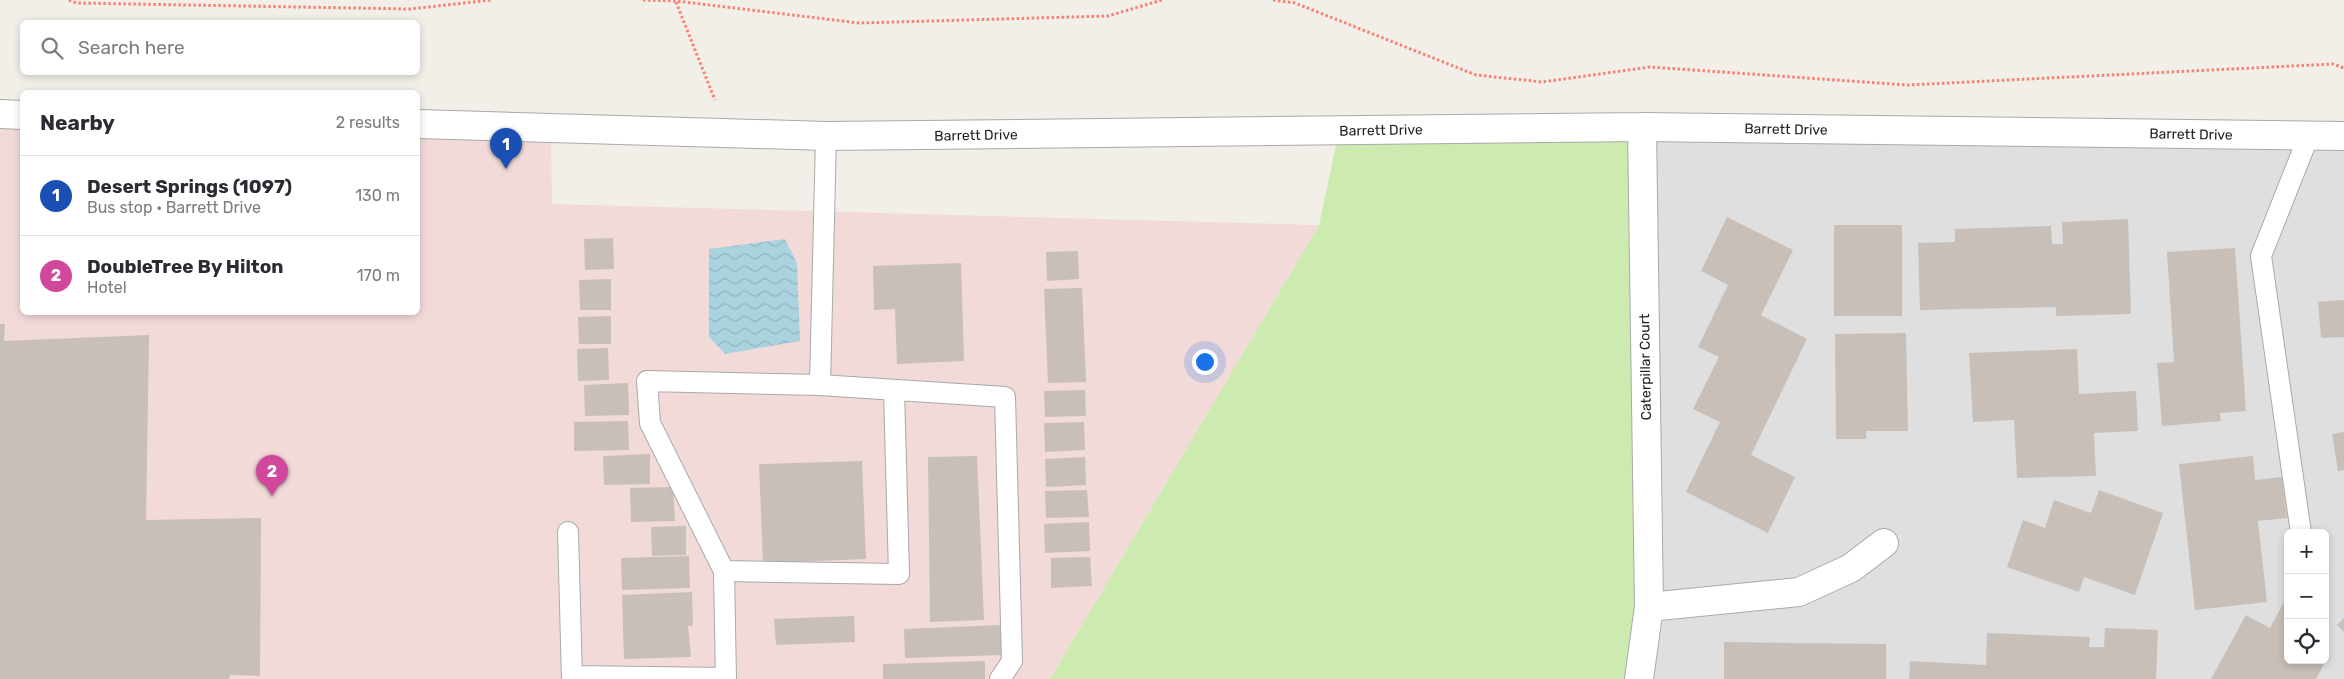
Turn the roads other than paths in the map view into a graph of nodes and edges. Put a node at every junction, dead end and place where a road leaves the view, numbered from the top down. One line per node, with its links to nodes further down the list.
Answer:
1 (0, 114): 2 (street)
2 (20, 115)
3 (420, 124): 5 (street, Barrett Drive)
4 (1642, 127): 5 (street, Barrett Drive); 6 (street, Barrett Drive); 14 (street, Caterpillar Court)
5 (826, 136): 8 (lane)
6 (2309, 136): 7 (street, Barrett Drive); 10 (lane)
7 (2344, 136)
8 (820, 385): 9 (lane); 13 (lane)
9 (894, 390): 13 (lane); 17 (lane)
10 (2300, 529)
11 (568, 532): 15 (lane)
12 (1884, 544): 14 (street)
13 (724, 571): 16 (lane)
14 (1648, 607): 18 (street, Caterpillar Court)
15 (573, 678): 16 (lane)
16 (726, 678)
17 (1000, 679)
18 (1638, 679)

